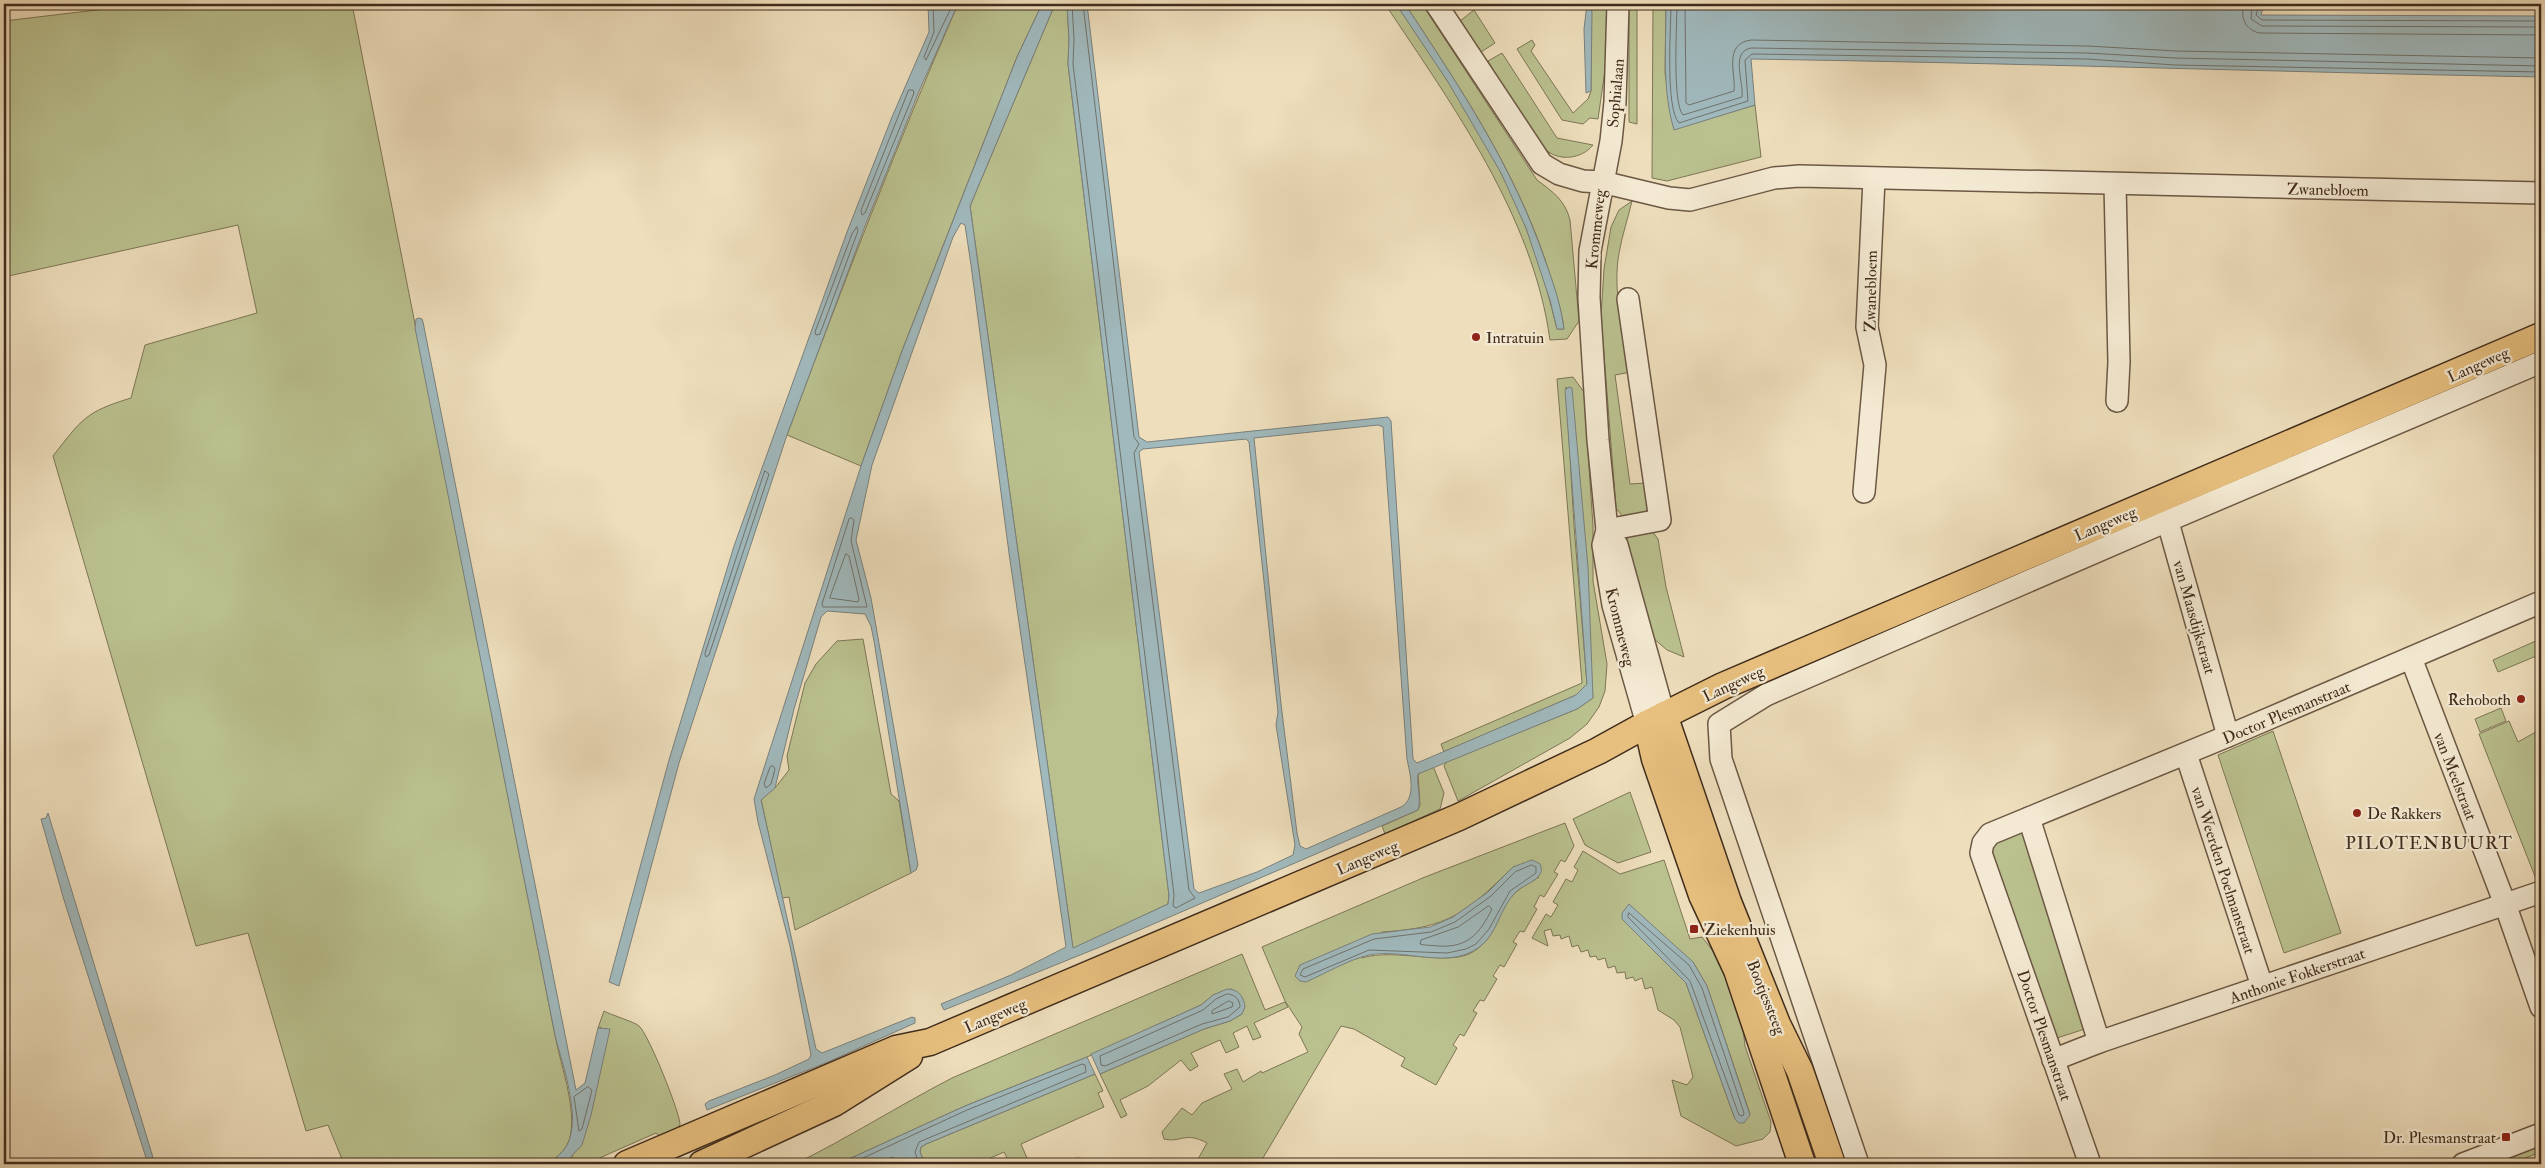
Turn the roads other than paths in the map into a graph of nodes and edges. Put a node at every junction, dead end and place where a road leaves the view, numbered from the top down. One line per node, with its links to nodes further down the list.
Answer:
1 (1436, 4): 4 (street, Krommeweg)
2 (1618, 4): 4 (street, Sophialaan)
3 (1874, 179): 4 (street, Zwanebloem); 5 (street, Zwanebloem); 11 (street, Zwanebloem)
4 (1602, 182): 13 (street, Krommeweg)
5 (2115, 184): 6 (street, Zwanebloem); 10 (street)
6 (2541, 193)
7 (1628, 299): 13 (street)
8 (2541, 336): 12 (main road, Langeweg)
9 (2541, 362): 12 (street, Langeweg)
10 (2117, 401)
11 (1864, 492)
12 (2165, 510): 16 (main road, Langeweg); 17 (street, Langeweg); 18 (street, van Maasdijkstraat)
13 (1607, 530): 16 (street, Krommeweg)
14 (2541, 602): 15 (street, Doctor Plesmanstraat)
15 (2411, 658): 18 (street, Doctor Plesmanstraat); 22 (street, van Meelstraat)
16 (1655, 719): 25 (main road, Langeweg); 32 (main road, Bootjessteeg); 33 (main road, Bootjessteeg)
17 (1719, 724): 34 (street, Bootjessteeg)
18 (2228, 736): 19 (street, Doctor Plesmanstraat)
19 (2186, 754): 20 (street, Doctor Plesmanstraat); 23 (street, van Weerden Poelmanstraat)
20 (2029, 818): 26 (street); 27 (street, Doctor Plesmanstraat)
21 (2541, 892): 22 (street, Anthonie Fokkerstraat)
22 (2505, 904): 23 (street, Anthonie Fokkerstraat); 24 (street, van Meelstraat)
23 (2262, 986): 26 (street, Anthonie Fokkerstraat)
24 (2541, 1007)
25 (930, 1042): 29 (main road, Langeweg); 31 (main road, Langeweg)
26 (2099, 1042): 27 (street, Anthonie Fokkerstraat)
27 (2053, 1060): 35 (street, Doctor Plesmanstraat)
28 (2541, 1134): 36 (street)
29 (694, 1136): 30 (main road, Langeweg); 31 (street)
30 (627, 1164)
31 (704, 1164)
32 (1802, 1164)
33 (1832, 1164)
34 (1858, 1164)
35 (2090, 1164)
36 (2463, 1164)

